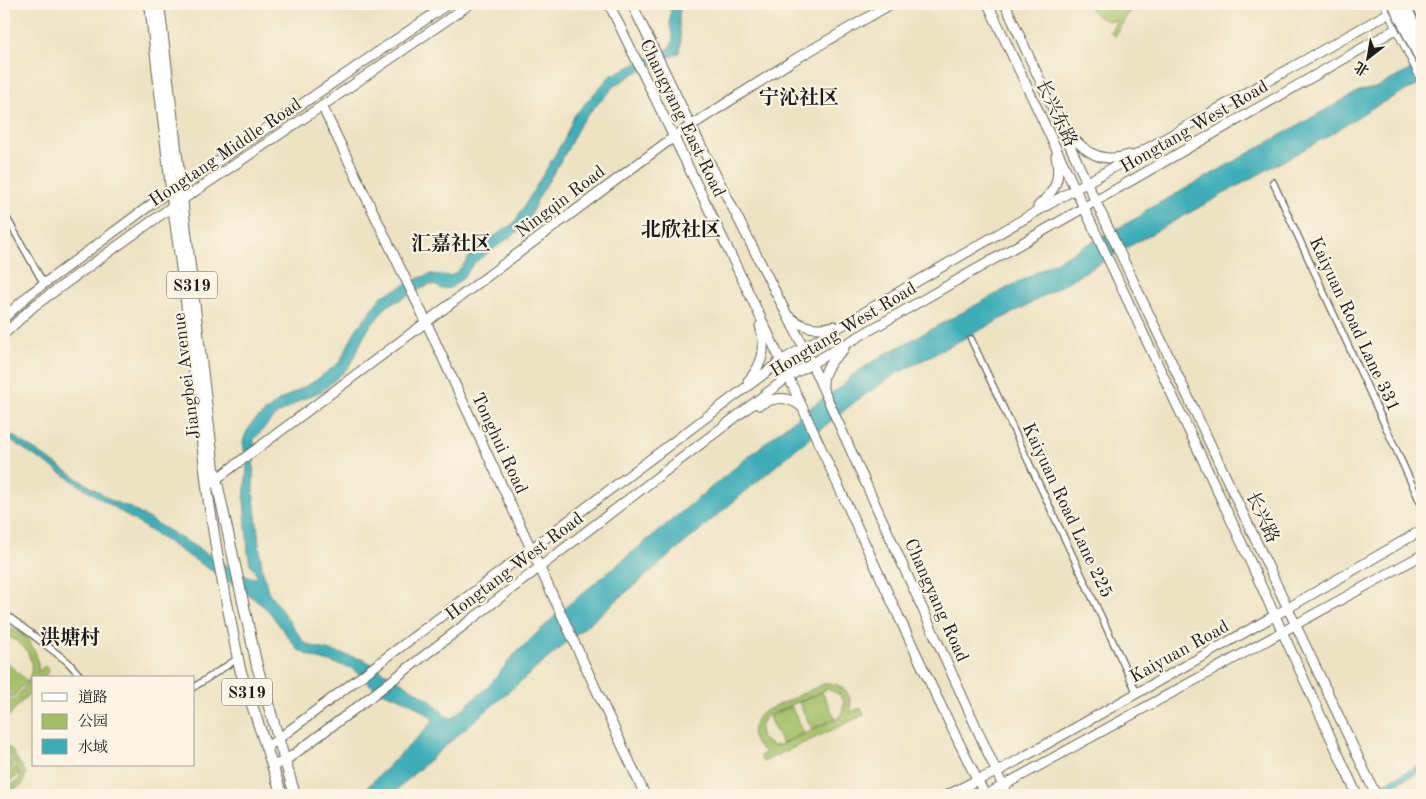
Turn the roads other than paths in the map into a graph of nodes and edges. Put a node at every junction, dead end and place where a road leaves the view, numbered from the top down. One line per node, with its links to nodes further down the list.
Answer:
1 (150, 4): 26 (main road, Jiangbei Avenue / S319)
2 (159, 4): 26 (main road, Jiangbei Avenue / S319)
3 (448, 4): 26 (main road, Hongtang Middle Road)
4 (470, 4): 18 (main road, Hongtang Middle Road)
5 (609, 4): 21 (main road, Changyang East Road)
6 (632, 4): 19 (main road, Changyang East Road)
7 (891, 4): 19 (main road, Ningqin Road)
8 (988, 4): 22 (main road, 长兴东路)
9 (1005, 4): 20 (main road, 长兴东路)
10 (1405, 4): 12 (main road, Hongtang West Road); 15 (highway, bridge)
11 (1415, 4): 13 (main road)
12 (1390, 7): 14 (main road); 16 (highway, bridge); 23 (main road, Hongtang West Road)
13 (1421, 17): 14 (main road, Hongtang West Road)
14 (1398, 28): 17 (main road); 28 (main road, Hongtang West Road)
15 (1422, 42)
16 (1422, 62)
17 (1422, 78)
18 (322, 106): 29 (main road, Hongtang Middle Road); 39 (main road, Tonghui Road)
19 (691, 126): 21 (main road, Ningqin Road); 37 (main road, Changyang East Road)
20 (1060, 126): 23 (main road); 25 (main road, 长兴东路)
21 (675, 136): 36 (main road, Changyang East Road); 39 (main road, Ningqin Road)
22 (1052, 142): 27 (main road, 长兴东路); 32 (main road)
23 (1148, 148): 25 (main road, Hongtang West Road)
24 (1273, 182): 54 (street, Kaiyuan Road Lane 331)
25 (1087, 183): 27 (main road, Hongtang West Road); 28 (main road, 长兴东路)
26 (176, 186): 29 (main road, Jiangbei Avenue / S319); 35 (main road, Hongtang Middle Road)
27 (1074, 189): 30 (main road, 长兴东路); 32 (main road, Hongtang West Road)
28 (1096, 202): 30 (main road, Hongtang West Road); 33 (main road, 长兴东路)
29 (178, 203): 41 (main road, Hongtang Middle Road); 52 (main road, Jiangbei Avenue / S319); 53 (main road, Jiangbei Avenue / S319)
30 (1084, 209): 34 (main road, 长兴东路); 42 (main road, Hongtang West Road)
31 (4, 213): 35 (street)
32 (1025, 218): 40 (main road, Hongtang West Road)
33 (1109, 230): 59 (main road, 长兴路)
34 (1097, 236): 61 (main road, 长兴路)
35 (44, 284): 38 (main road, Hongtang Middle Road)
36 (751, 298): 45 (main road, Changyang East Road); 49 (main road)
37 (787, 314): 40 (main road); 44 (main road, Changyang East Road)
38 (4, 318)
39 (427, 322): 52 (main road, Ningqin Road); 56 (main road, Tonghui Road)
40 (846, 322): 44 (main road, Hongtang West Road)
41 (4, 334)
42 (856, 338): 46 (main road, Hongtang West Road); 48 (main road)
43 (971, 339): 67 (street, Kaiyuan Road Lane 225)
44 (803, 347): 45 (main road, Hongtang West Road); 46 (main road, Changyang East Road)
45 (781, 361): 47 (main road, Changyang East Road); 49 (main road, Hongtang West Road)
46 (812, 364): 47 (main road, Hongtang West Road); 48 (main road, Changyang East Road)
47 (788, 377): 50 (main road, Changyang East Road); 51 (main road, Hongtang West Road)
48 (825, 393): 72 (main road, Changyang Road)
49 (732, 397): 56 (main road, Hongtang West Road)
50 (803, 409): 51 (main road); 73 (main road, Changyang East Road)
51 (743, 413): 58 (main road, Hongtang West Road)
52 (216, 479): 53 (main road, Ningqin Road); 68 (main road, Jiangbei Avenue / S319)
53 (207, 487): 64 (main road, Jiangbei Avenue / S319)
54 (1422, 506)
55 (1422, 530): 59 (main road, Kaiyuan Road)
56 (531, 549): 58 (main road, Tonghui Road); 68 (main road, Hongtang West Road)
57 (1422, 555): 62 (main road, Kaiyuan Road)
58 (540, 566): 70 (main road, Hongtang West Road); 77 (main road, Tonghui Road)
59 (1288, 608): 61 (main road, Kaiyuan Road); 62 (main road, 长兴路)
60 (4, 613): 65 (street)
61 (1275, 615): 63 (main road, 长兴路); 67 (main road, Kaiyuan Road)
62 (1296, 625): 63 (main road, Kaiyuan Road); 82 (main road, 长兴路)
63 (1283, 632): 74 (main road, Kaiyuan Road); 81 (main road, 长兴路)
64 (238, 659): 66 (street); 69 (main road, S319)
65 (80, 676)
66 (195, 686)
67 (1137, 693): 72 (main road, Kaiyuan Road)
68 (279, 739): 69 (main road, Hongtang West Road); 70 (main road, S319)
69 (266, 748): 71 (main road, S319)
70 (285, 760): 71 (main road, Hongtang West Road); 76 (main road, S319)
71 (272, 766): 75 (main road, S319)
72 (997, 772): 73 (main road, Kaiyuan Road); 74 (main road, Changyang Road)
73 (977, 780): 78 (main road, Kaiyuan Road); 79 (main road)
74 (1003, 786): 79 (main road, Kaiyuan Road); 80 (main road, Changyang Road)
75 (282, 795)
76 (296, 795)
77 (645, 795)
78 (948, 795)
79 (985, 795)
80 (1008, 795)
81 (1357, 795)
82 (1376, 795)

